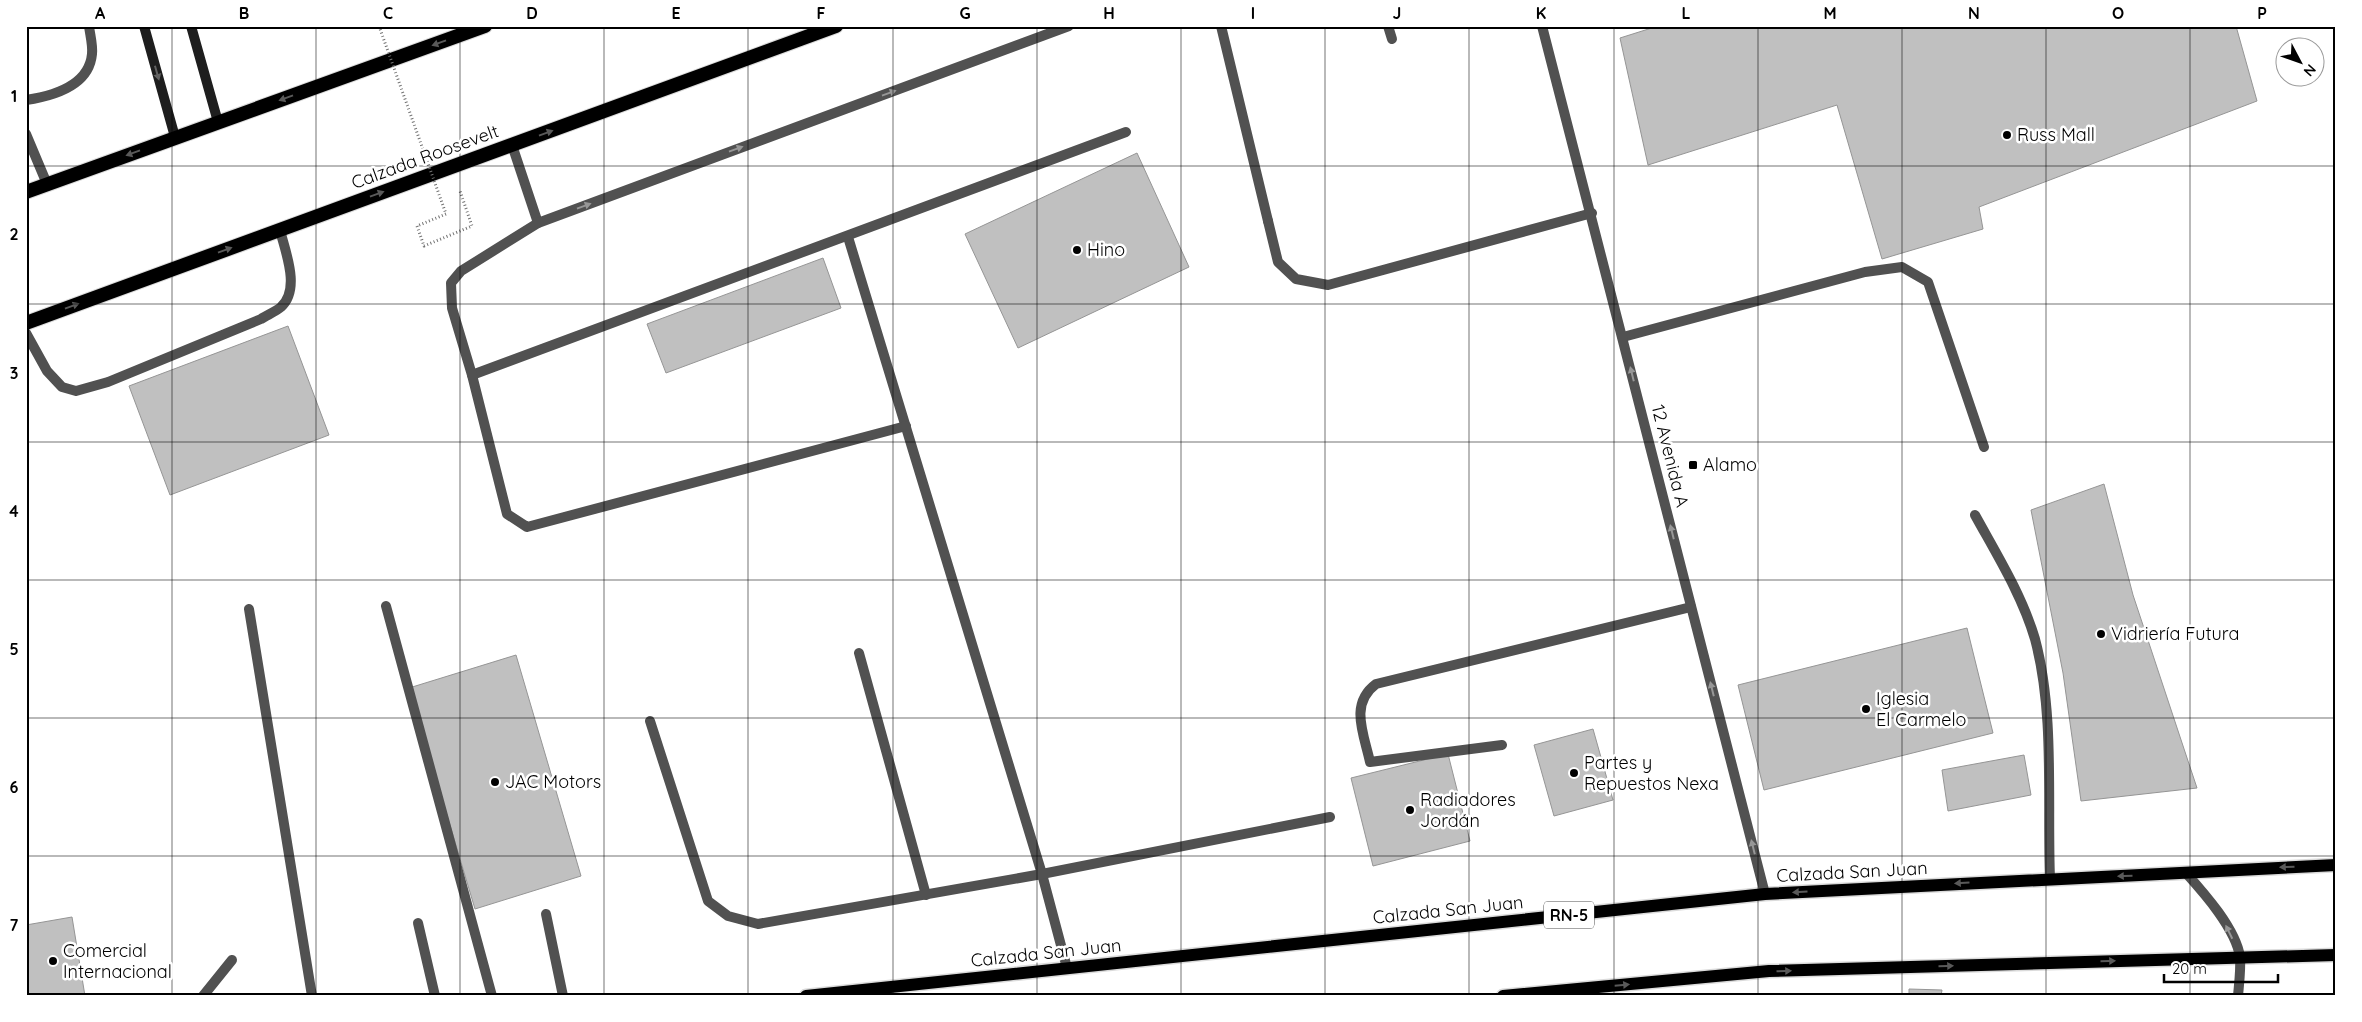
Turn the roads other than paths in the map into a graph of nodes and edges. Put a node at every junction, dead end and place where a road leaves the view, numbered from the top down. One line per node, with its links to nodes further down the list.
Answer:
1 (89, 26): 11 (street)
2 (144, 26): 15 (main road, one-way to 15)
3 (191, 26): 12 (main road)
4 (485, 26): 12 (highway, one-way to 12)
5 (836, 26): 16 (highway, Calzada Roosevelt, one-way to 5)
6 (1069, 26): 20 (street, one-way to 6)
7 (1221, 26): 19 (street)
8 (1388, 26): 10 (street)
9 (1542, 26): 19 (street, 12 Avenida A)
10 (1392, 39)
11 (26, 100)
12 (218, 122): 15 (highway)
13 (1126, 132): 22 (street)
14 (26, 134): 17 (street)
15 (175, 137): 17 (highway, one-way to 17)
16 (512, 145): 20 (street); 21 (highway, Calzada Roosevelt, one-way to 16)
17 (47, 184): 18 (highway)
18 (26, 192)
19 (1592, 213): 25 (street, 12 Avenida A)
20 (538, 223): 26 (street)
21 (280, 230): 23 (highway, Calzada Roosevelt, one-way to 21); 24 (street)
22 (848, 237): 26 (street); 27 (street)
23 (26, 323)
24 (26, 333)
25 (1623, 337): 28 (street); 31 (street, 12 Avenida A, one-way to 25)
26 (472, 375): 27 (street)
27 (906, 426): 39 (street)
28 (1984, 447)
29 (1975, 515): 40 (street)
30 (386, 606): 52 (street)
31 (1692, 607): 35 (street); 41 (street, 12 Avenida A, one-way to 31)
32 (249, 609): 50 (street)
33 (859, 653): 42 (street)
34 (650, 721): 42 (street)
35 (1502, 745)
36 (1330, 817): 39 (street)
37 (2336, 865): 38 (main road, Calzada San Juan / RN-5, one-way to 38)
38 (2186, 873): 40 (main road, Calzada San Juan / RN-5, one-way to 40); 46 (street, one-way to 38)
39 (1042, 874): 42 (street); 48 (street)
40 (2050, 879): 41 (main road, Calzada San Juan / RN-5, one-way to 41)
41 (1764, 894): 48 (main road, Calzada San Juan / RN-5)
42 (926, 895)
43 (546, 914): 53 (street)
44 (418, 923): 51 (street)
45 (2336, 955): 46 (main road)
46 (2240, 956): 55 (main road, one-way to 46); 56 (street)
47 (232, 960): 49 (street)
48 (1067, 968): 54 (main road, Calzada San Juan / RN-5)
49 (203, 996)
50 (312, 996)
51 (435, 996)
52 (492, 996)
53 (563, 996)
54 (806, 996)
55 (1503, 996)
56 (2238, 996)

